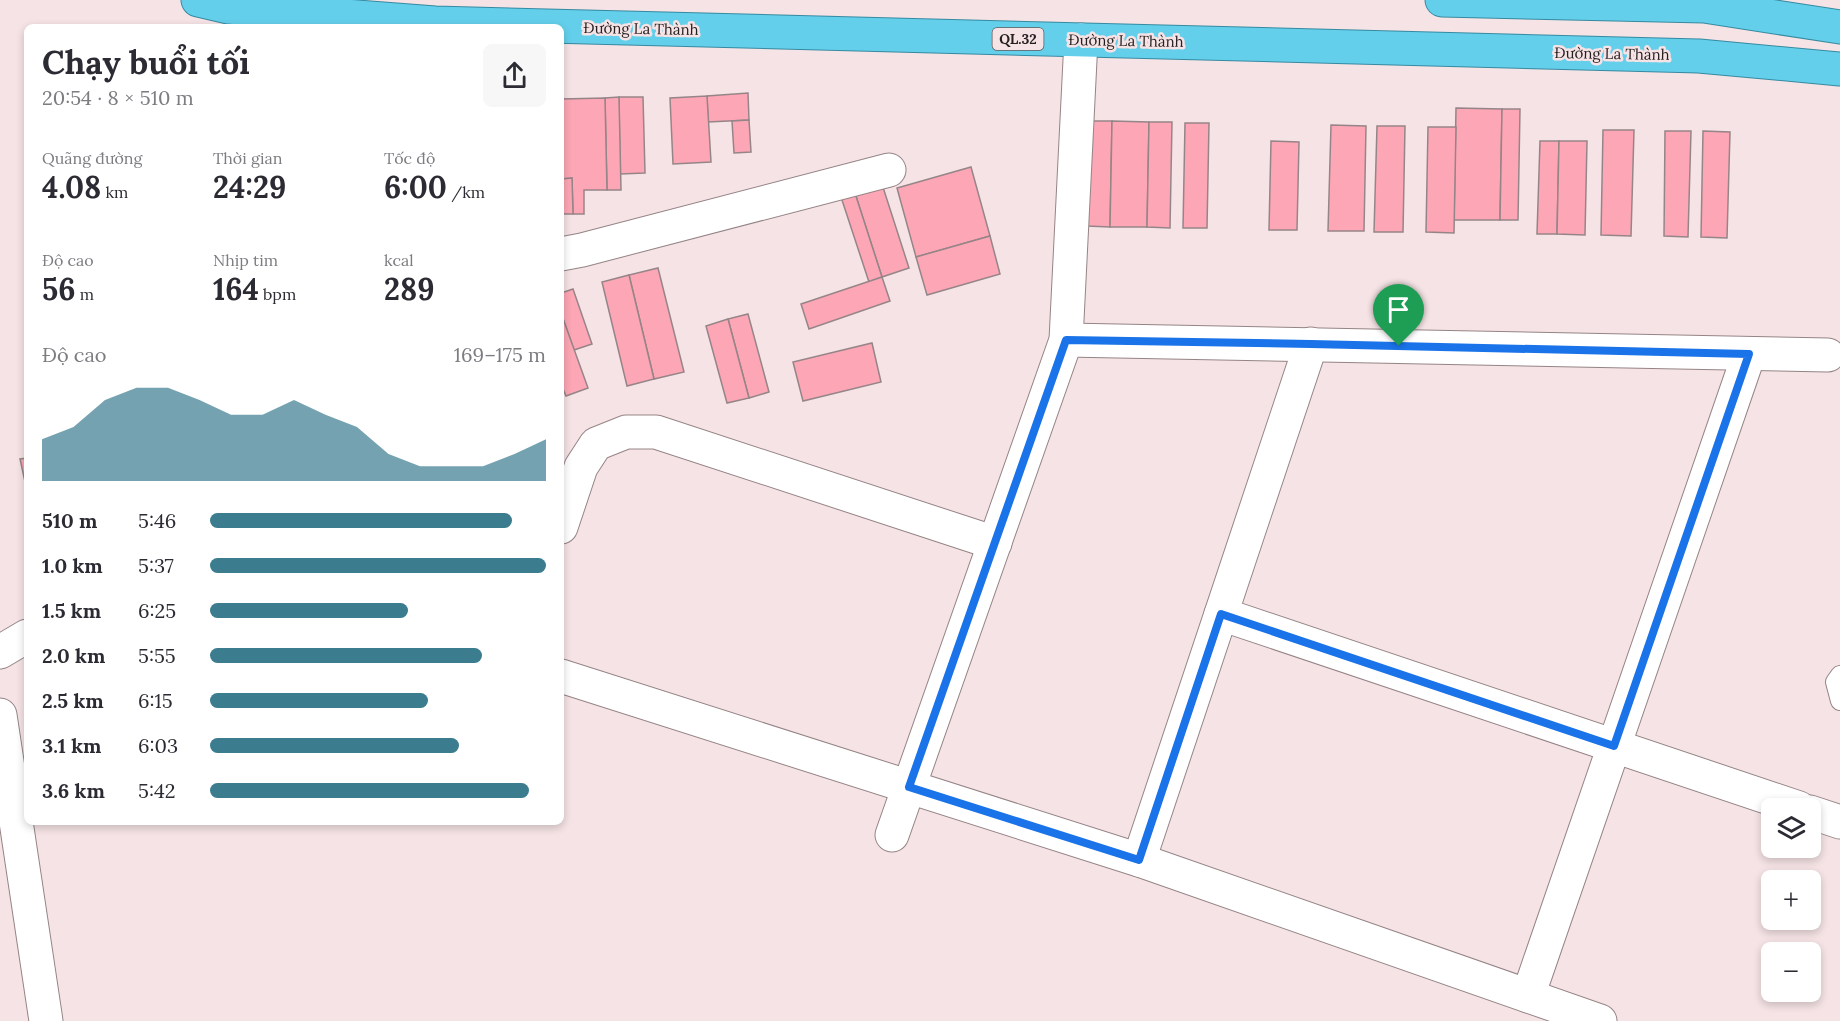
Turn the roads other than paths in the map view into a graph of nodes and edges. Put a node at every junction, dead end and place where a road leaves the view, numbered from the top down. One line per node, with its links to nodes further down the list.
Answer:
1 (1442, 0): 5 (highway)
2 (219, 12): 3 (highway, Đường La Thành / QL.32)
3 (473, 24)
4 (564, 26): 6 (highway, Đường La Thành / QL.32)
5 (1840, 27)
6 (1081, 40): 7 (highway, Đường La Thành / QL.32); 10 (street)
7 (1840, 69)
8 (890, 170): 9 (street)
9 (564, 253)
10 (1066, 340): 11 (street); 15 (street)
11 (1311, 344): 12 (street); 16 (street)
12 (1749, 354): 13 (street); 23 (street)
13 (1828, 355)
14 (564, 518): 15 (street)
15 (995, 543): 24 (street)
16 (1221, 614): 23 (street); 30 (street)
17 (24, 638): 18 (street)
18 (0, 652)
19 (1840, 675): 21 (lane)
20 (564, 677): 24 (street)
21 (1840, 701)
22 (0, 715): 28 (street)
23 (1614, 746): 25 (street); 31 (street)
24 (909, 787): 29 (street); 30 (street)
25 (1769, 798)
26 (1821, 816): 27 (street)
27 (1840, 822)
28 (9, 834): 32 (street)
29 (892, 835)
30 (1139, 860): 31 (street)
31 (1528, 996): 33 (street)
32 (46, 1021)
33 (1600, 1021)

